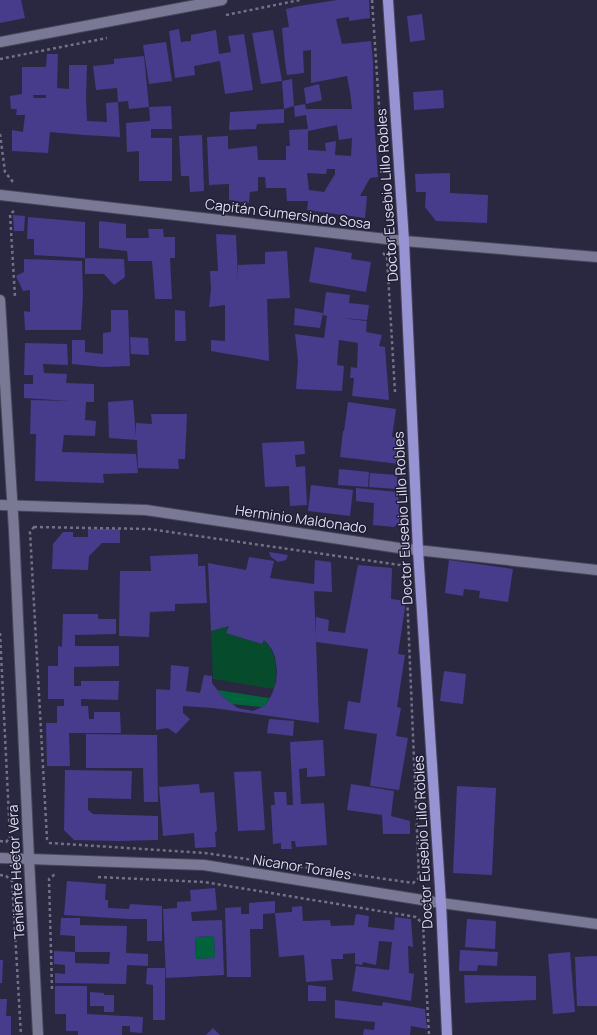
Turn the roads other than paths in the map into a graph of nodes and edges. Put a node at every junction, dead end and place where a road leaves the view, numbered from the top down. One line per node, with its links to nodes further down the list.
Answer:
1 (222, 0): 3 (street)
2 (388, 0): 5 (main road, Doctor Eusebio Lillo Robles)
3 (0, 42)
4 (0, 195): 5 (street, Capitán Gumersindo Sosa)
5 (404, 241): 6 (street, Capitán Gumersindo Sosa); 10 (main road, Doctor Eusebio Lillo Robles)
6 (597, 257)
7 (0, 300): 9 (street, Teniente Héctor Vera)
8 (0, 505): 9 (street, Herminio Maldonado)
9 (12, 506): 10 (street, Herminio Maldonado); 13 (street, Teniente Héctor Vera)
10 (418, 550): 11 (street, Herminio Maldonado); 14 (main road, Doctor Eusebio Lillo Robles)
11 (597, 570)
12 (0, 858): 13 (street, Nicanor Torales)
13 (29, 859): 14 (street, Nicanor Torales); 16 (street, Teniente Héctor Vera)
14 (441, 903): 15 (street, Nicanor Torales); 17 (main road, Doctor Eusebio Lillo Robles)
15 (597, 924)
16 (38, 1035)
17 (447, 1035)

